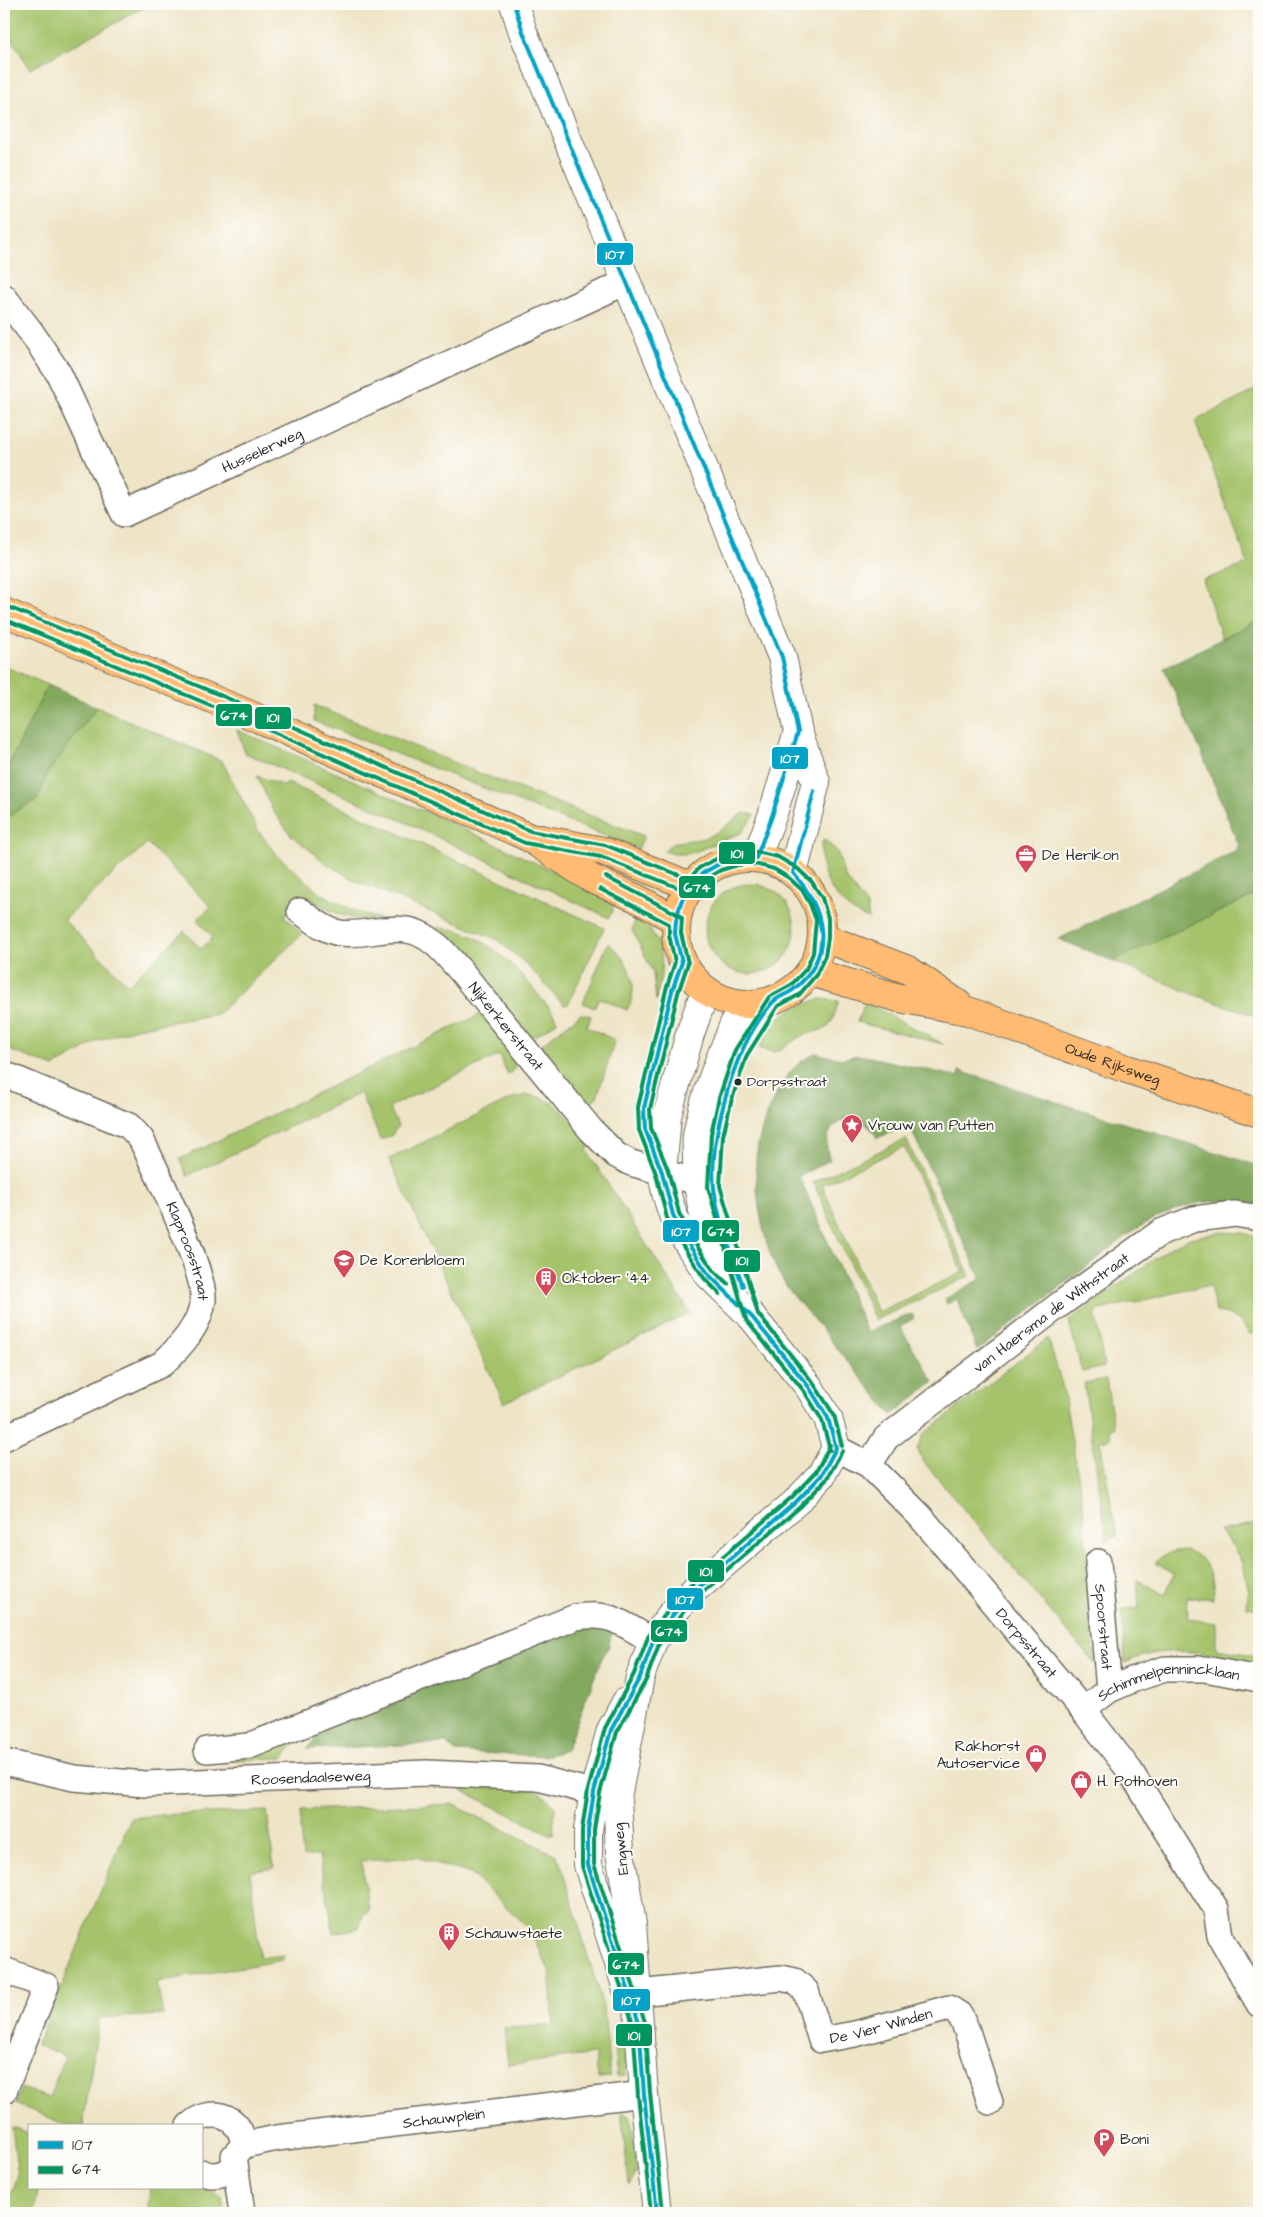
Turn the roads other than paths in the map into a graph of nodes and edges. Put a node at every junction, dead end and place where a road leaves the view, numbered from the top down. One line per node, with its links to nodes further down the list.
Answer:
1 (514, 4): 2 (street)
2 (626, 282): 3 (street, Husselerweg); 5 (street)
3 (4, 297)
4 (4, 612): 6 (main road)
5 (798, 732): 7 (street); 8 (street)
6 (528, 837): 9 (main road); 11 (main road)
7 (756, 858): 8 (main road); 9 (main road)
8 (793, 873): 12 (main road)
9 (690, 886): 11 (main road)
10 (300, 911): 19 (street, Nijkerkerstraat)
11 (676, 920): 14 (main road)
12 (822, 937): 13 (main road); 16 (main road, Oude Rijksweg)
13 (811, 972): 15 (main road); 16 (main road, Oude Rijksweg)
14 (706, 991): 15 (main road); 19 (street)
15 (742, 1005): 20 (street)
16 (968, 1011): 18 (main road, Oude Rijksweg)
17 (4, 1074): 23 (street, Klaproosstraat)
18 (1259, 1113)
19 (662, 1172): 20 (street, Nijkerkerstraat); 22 (street)
20 (696, 1182): 22 (street)
21 (1259, 1218): 25 (street, van Haersma de Withstraat)
22 (752, 1317): 24 (street)
23 (4, 1438)
24 (836, 1448): 25 (street, Dorpsstraat); 27 (street, Engweg)
25 (869, 1466): 30 (street, Dorpsstraat)
26 (1098, 1562): 29 (street, Spoorstraat)
27 (653, 1641): 31 (street); 33 (street, Engweg)
28 (1259, 1680): 29 (street, Schimmelpennincklaan)
29 (1109, 1690): 30 (street, Schimmelpennincklaan)
30 (1083, 1710): 36 (street, Dorpsstraat)
31 (206, 1750)
32 (4, 1762): 33 (street, Roosendaalseweg)
33 (605, 1795): 35 (street, Engweg)
34 (4, 1970): 37 (street)
35 (633, 1993): 38 (street, Engweg); 39 (street, De Vier Winden)
36 (1259, 2004)
37 (4, 2091)
38 (644, 2094): 41 (street, Schauwplein); 44 (street, Engweg)
39 (990, 2102)
40 (191, 2124): 41 (street)
41 (239, 2155): 42 (street, Schauwplein); 43 (street)
42 (202, 2172)
43 (242, 2213)
44 (657, 2213)

